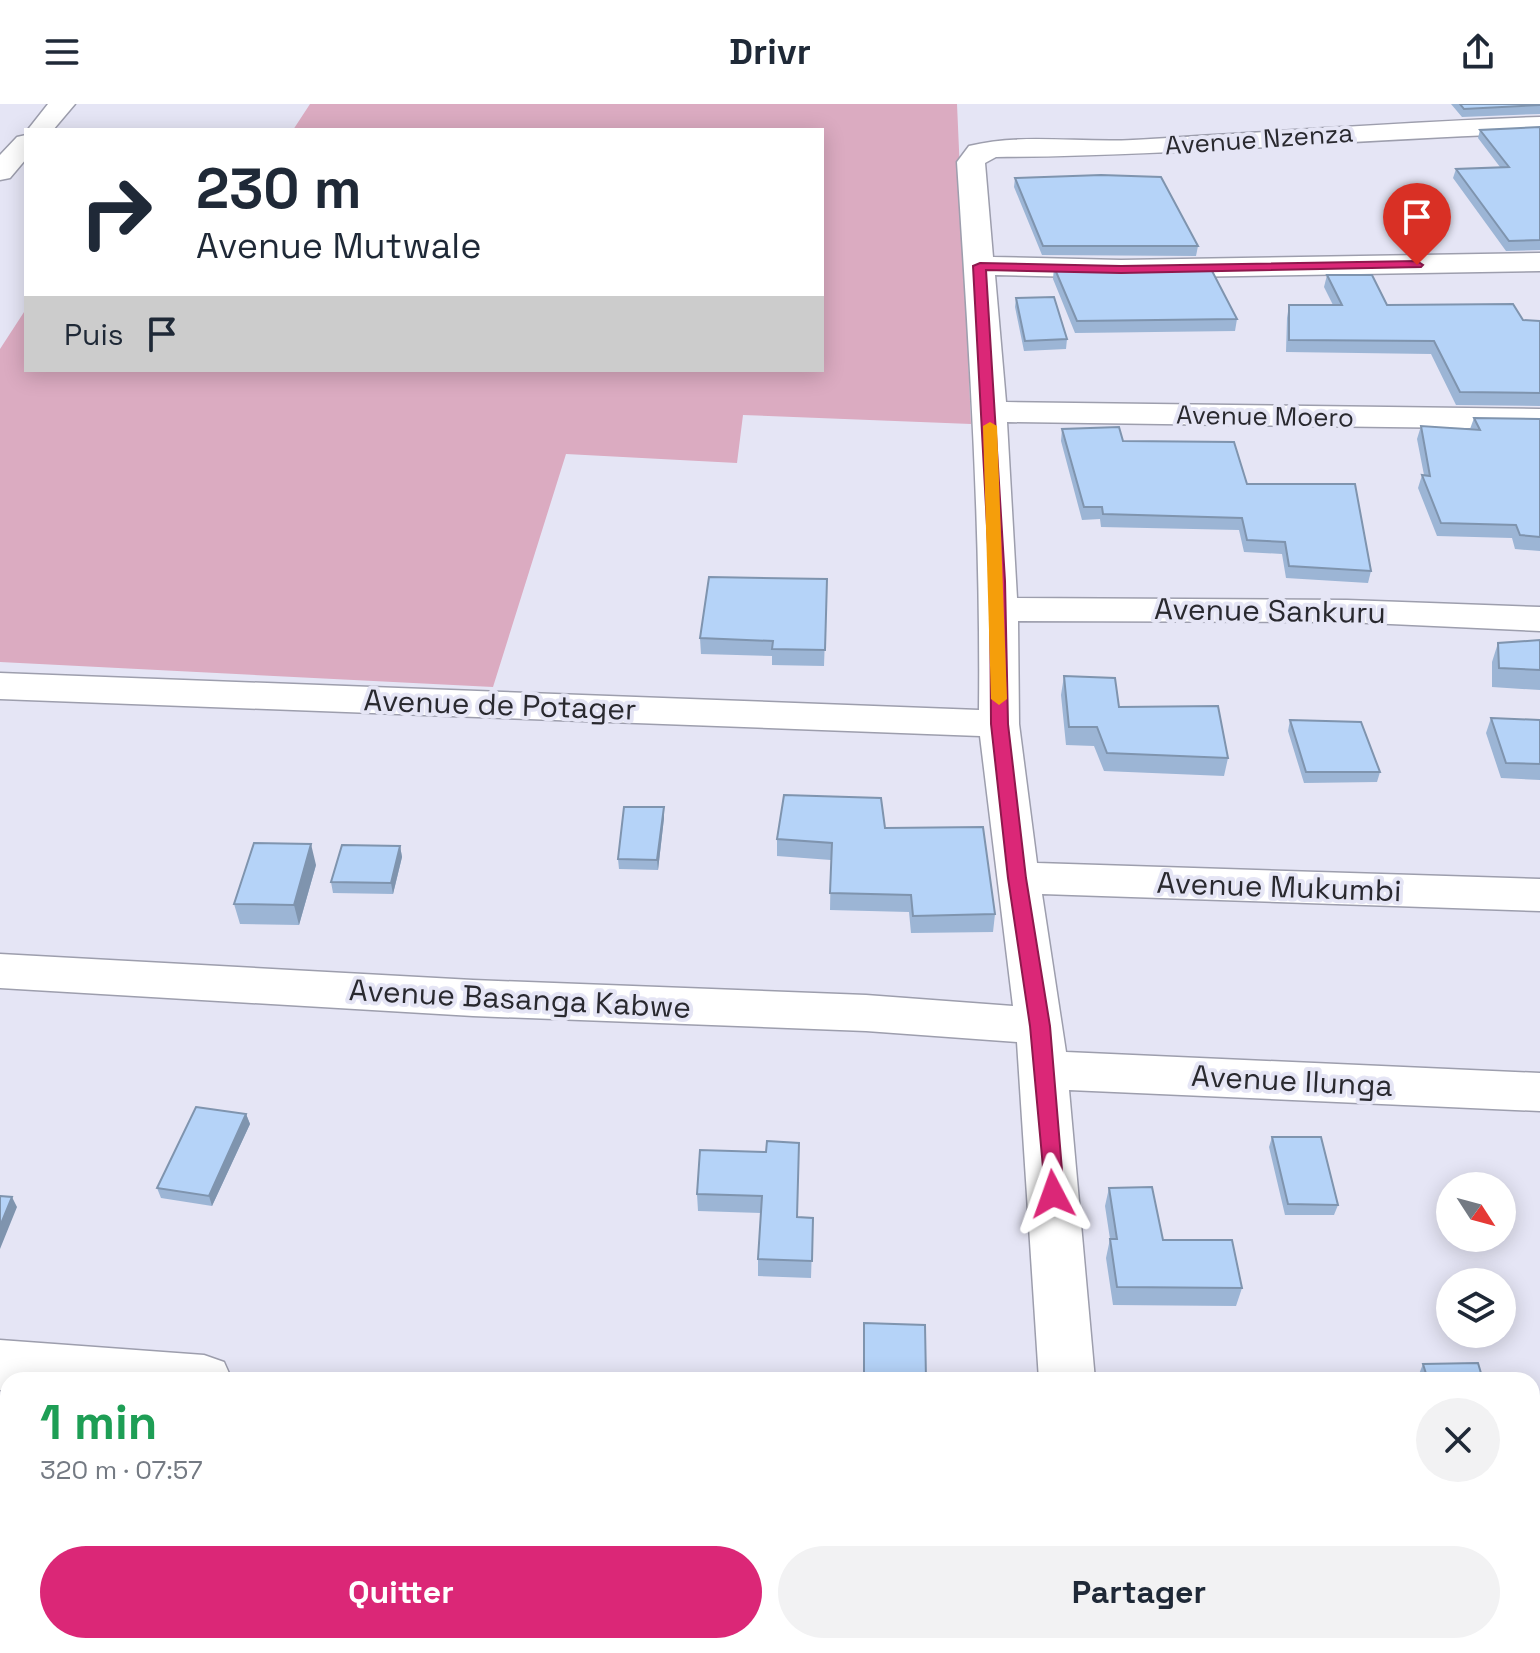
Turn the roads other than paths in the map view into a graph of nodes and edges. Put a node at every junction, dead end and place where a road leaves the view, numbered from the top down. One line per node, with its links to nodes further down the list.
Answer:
1 (62, 104): 3 (street)
2 (1540, 125): 7 (street, Avenue Nzenza)
3 (40, 128)
4 (24, 145): 5 (street)
5 (0, 172)
6 (1540, 262): 7 (street)
7 (980, 266): 8 (street)
8 (990, 412): 9 (street, Avenue Moero); 10 (street)
9 (1540, 419)
10 (999, 609): 11 (street, Avenue Sankuru); 13 (street)
11 (1540, 619)
12 (0, 686): 13 (street, Avenue de Potager)
13 (999, 724): 14 (street)
14 (1017, 878): 15 (street, Avenue Mukumbi); 17 (street)
15 (1540, 895)
16 (0, 971): 17 (street, Avenue Basanga Kabwe)
17 (1042, 1048): 18 (street, Avenue Ilunga); 21 (street)
18 (1540, 1092)
19 (0, 1365): 20 (street)
20 (95, 1372)
21 (1066, 1372)

